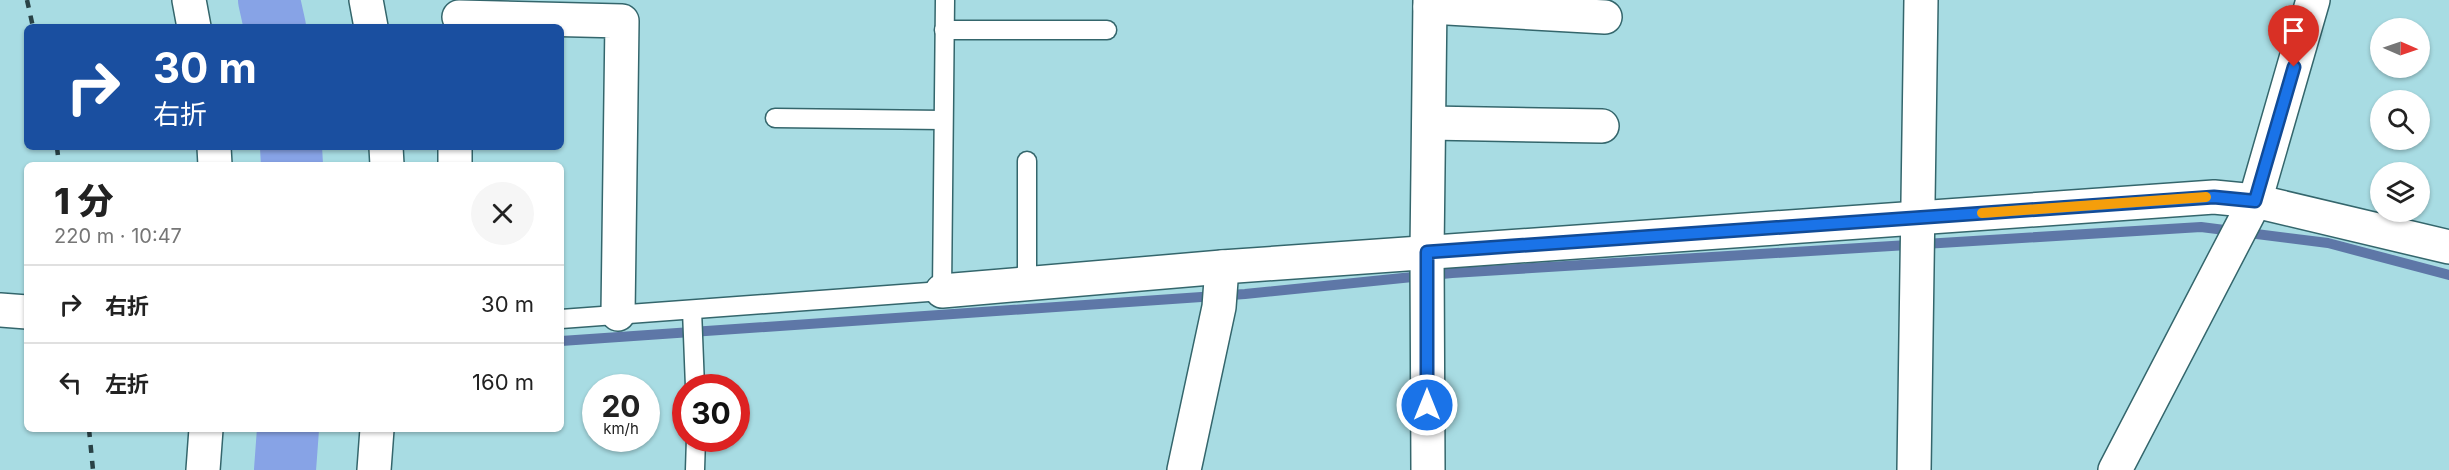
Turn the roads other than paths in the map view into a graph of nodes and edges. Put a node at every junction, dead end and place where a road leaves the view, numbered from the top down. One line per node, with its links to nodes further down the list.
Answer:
1 (189, 0): 9 (street)
2 (366, 0): 10 (street)
3 (945, 0): 11 (lane)
4 (1921, 0): 19 (street)
5 (2313, 0): 18 (street)
6 (1430, 4): 8 (street); 15 (street)
7 (459, 15): 28 (street)
8 (1605, 17)
9 (193, 24)
10 (370, 24)
11 (944, 30): 12 (lane); 14 (lane)
12 (1107, 30)
13 (775, 118): 14 (lane)
14 (943, 120): 24 (lane)
15 (1429, 123): 16 (street); 21 (street)
16 (1602, 126)
17 (1027, 161): 23 (lane)
18 (2255, 201): 19 (street); 20 (street); 40 (street)
19 (1916, 218): 21 (street); 39 (street)
20 (2449, 247)
21 (1427, 252): 22 (street); 38 (street)
22 (1222, 267): 23 (street); 37 (street)
23 (1027, 283): 24 (street)
24 (942, 291): 26 (lane)
25 (0, 310): 27 (street)
26 (692, 310): 28 (lane); 30 (lane)
27 (24, 312)
28 (618, 314): 29 (lane)
29 (564, 320)
30 (694, 374)
31 (206, 432): 34 (street)
32 (377, 432): 35 (street)
33 (696, 452): 36 (lane)
34 (203, 470)
35 (374, 470)
36 (696, 470)
37 (1184, 470)
38 (1428, 470)
39 (1914, 470)
40 (2115, 470)

